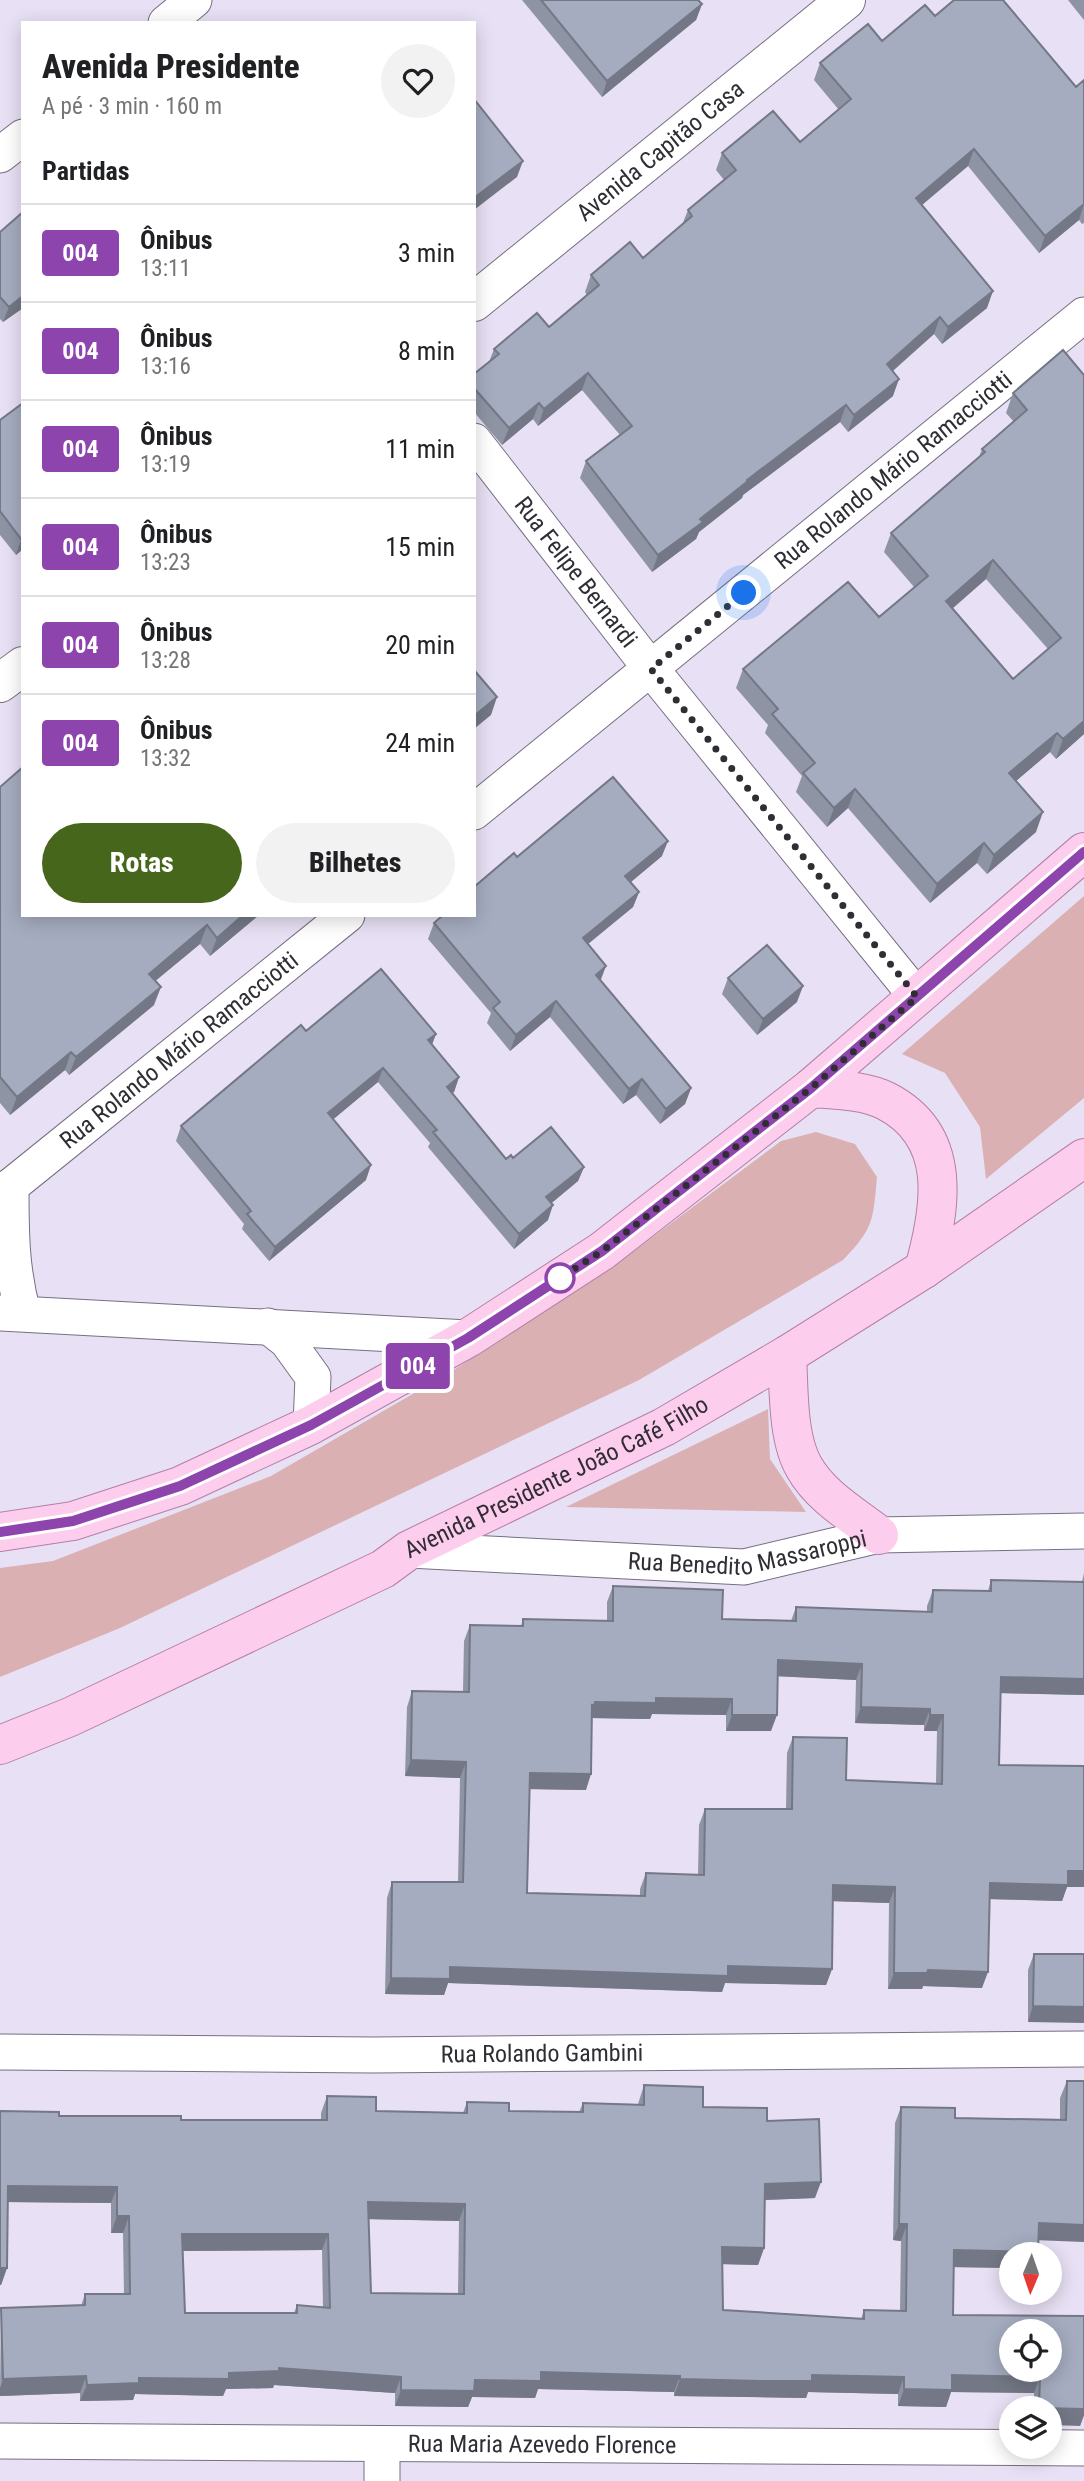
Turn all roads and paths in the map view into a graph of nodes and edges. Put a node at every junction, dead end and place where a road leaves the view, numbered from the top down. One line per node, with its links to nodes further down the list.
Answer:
1 (846, 0): 4 (main road, Avenida Capitão Casa)
2 (21, 139): 3 (street)
3 (0, 155)
4 (476, 300)
5 (1084, 315): 8 (street, Rua Rolando Mário Ramacciotti)
6 (476, 444): 8 (street, Rua Felipe Bernardi)
7 (21, 667): 9 (main road)
8 (651, 669): 10 (street, Rua Rolando Mário Ramacciotti); 13 (street, Rua Felipe Bernardi)
9 (0, 683)
10 (476, 810)
11 (1084, 852): 13 (main road)
12 (344, 917): 16 (street, Rua Rolando Mário Ramacciotti)
13 (917, 997): 14 (main road)
14 (811, 1088): 17 (main road); 20 (main road)
15 (1084, 1158): 17 (main road, Avenida Presidente João Café Filho)
16 (6, 1189): 18 (street, Rua Rolando Mário Ramacciotti)
17 (924, 1269): 21 (main road, Avenida Presidente João Café Filho)
18 (11, 1313): 19 (street)
19 (268, 1326): 20 (street); 22 (street)
20 (468, 1338): 22 (main road)
21 (787, 1355): 25 (main road); 26 (main road, Avenida Presidente João Café Filho)
22 (311, 1425): 24 (main road)
23 (1084, 1531): 25 (street, Rua Benedito Massaroppi)
24 (0, 1532)
25 (879, 1535): 26 (street, Rua Benedito Massaroppi)
26 (410, 1550): 27 (main road, Avenida Presidente João Café Filho)
27 (0, 1745)
28 (1084, 2049): 29 (street, Rua Rolando Gambini)
29 (0, 2052)
30 (0, 2441): 31 (street, Rua Maria Azevedo Florence)
31 (382, 2444): 32 (street, Rua Maria Azevedo Florence); 33 (street)
32 (1084, 2448)
33 (382, 2481)

